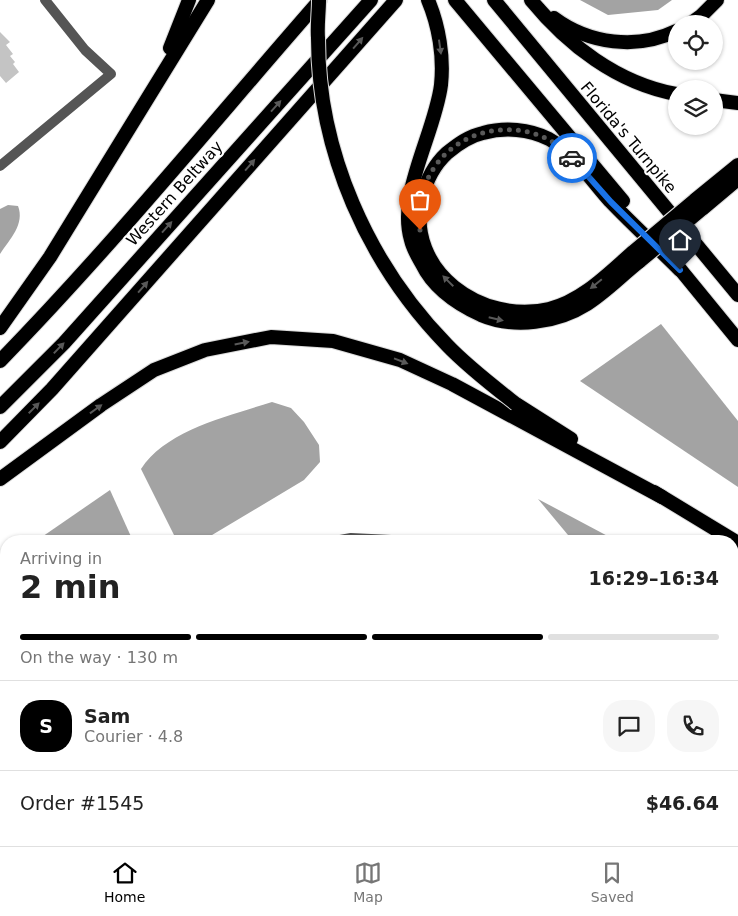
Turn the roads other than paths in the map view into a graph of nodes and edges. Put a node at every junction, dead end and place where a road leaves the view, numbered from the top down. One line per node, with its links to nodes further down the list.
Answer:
1 (45, 0): 20 (street)
2 (189, 0): 18 (highway)
3 (208, 0): 18 (highway)
4 (320, 0): 28 (highway, Western Beltway); 32 (highway, bridge)
5 (371, 0): 29 (highway, Western Beltway, one-way to 5)
6 (396, 0): 30 (highway, one-way to 6)
7 (428, 0): 23 (highway, one-way to 23)
8 (455, 0): 24 (highway)
9 (494, 0): 25 (highway, Florida's Turnpike)
10 (531, 0): 15 (highway)
11 (535, 0): 14 (highway)
12 (717, 0): 13 (highway)
13 (702, 15)
14 (668, 34)
15 (668, 92)
16 (723, 102): 17 (highway)
17 (738, 104)
18 (120, 141): 26 (highway)
19 (738, 165): 22 (highway)
20 (0, 166)
21 (738, 179): 22 (highway)
22 (699, 205): 23 (highway, bridge)
23 (636, 257): 24 (highway, one-way to 24)
24 (680, 270): 27 (highway)
25 (738, 295)
26 (0, 328)
27 (738, 340)
28 (0, 361)
29 (0, 407)
30 (0, 442)
31 (0, 480): 32 (highway, one-way to 32)
32 (662, 497): 33 (highway)
33 (725, 535)

